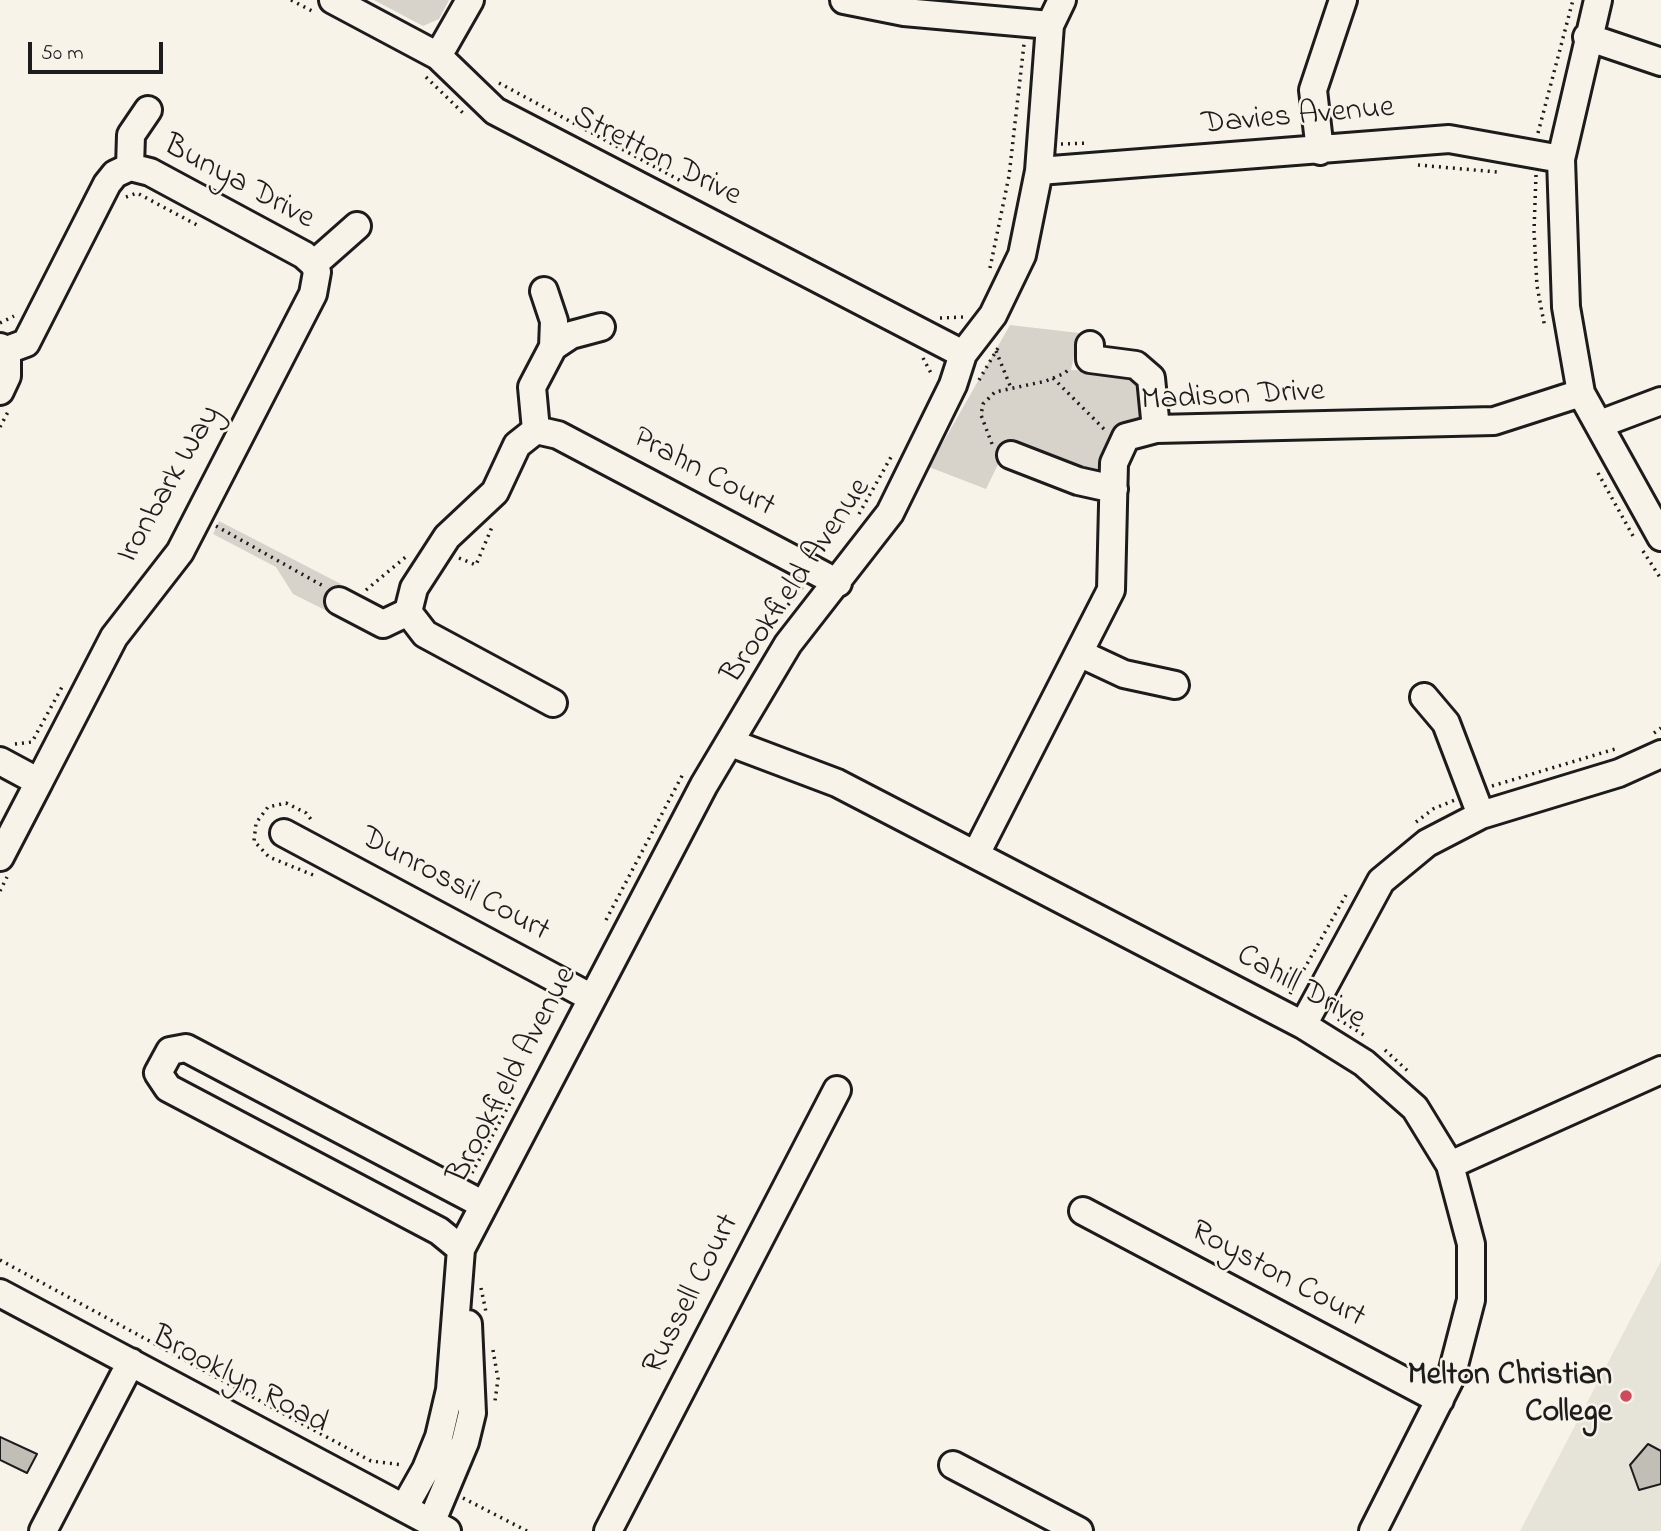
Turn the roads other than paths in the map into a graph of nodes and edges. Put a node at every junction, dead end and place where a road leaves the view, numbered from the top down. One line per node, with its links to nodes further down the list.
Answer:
1 (470, 0): 10 (street)
2 (844, 0): 7 (street)
3 (1062, 0): 7 (street, Brookfield Avenue)
4 (1343, 0): 12 (street)
5 (1598, 0): 8 (street)
6 (329, 9): 10 (street, Stretton Drive)
7 (1038, 24): 15 (street, Brookfield Avenue)
8 (1587, 37): 9 (street); 13 (street)
9 (1661, 62)
10 (431, 66): 23 (street, Stretton Drive)
11 (148, 110): 14 (street, Bunya Drive)
12 (1320, 151): 13 (street, Davies Avenue); 15 (street, Davies Avenue)
13 (1561, 159): 24 (street)
14 (130, 167): 17 (street, Bunya Drive); 22 (street, Bunya Drive)
15 (1039, 171): 23 (street, Brookfield Avenue)
16 (357, 226): 17 (street)
17 (314, 264): 43 (street, Ironbark Way)
18 (544, 291): 21 (street)
19 (601, 327): 21 (street)
20 (1090, 345): 28 (street)
21 (553, 347): 29 (street)
22 (4, 349): 25 (street)
23 (963, 354): 33 (street, Brookfield Avenue)
24 (1581, 393): 27 (street); 28 (street, Madison Drive)
25 (6, 397)
26 (1661, 401): 27 (street)
27 (1600, 424): 32 (street)
28 (1156, 429): 31 (street, Madison Drive)
29 (536, 430): 33 (street, Prahn Court); 35 (street)
30 (1010, 456): 31 (street)
31 (1114, 489): 36 (street, Madison Drive)
32 (1661, 537)
33 (812, 581): 40 (street, Brookfield Avenue)
34 (343, 597): 35 (street)
35 (408, 612): 39 (street)
36 (1079, 653): 37 (street); 46 (street, Madison Drive)
37 (1175, 685)
38 (1424, 696): 44 (street)
39 (553, 703)
40 (731, 743): 46 (street, Cahill Drive); 48 (street, Brookfield Avenue)
41 (6, 752): 43 (street)
42 (1661, 754): 44 (street)
43 (39, 782): 47 (street, Ironbark Way)
44 (1481, 815): 49 (street)
45 (284, 833): 48 (street, Dunrossil Court)
46 (976, 854): 49 (street, Cahill Drive)
47 (6, 862)
48 (592, 998): 55 (street, Brookfield Avenue)
49 (1308, 1016): 54 (street, Cahill Drive)
50 (1661, 1070): 54 (street)
51 (837, 1090): 67 (street, Russell Court)
52 (307, 1112): 53 (street); 53 (street); 55 (street)
53 (287, 1151): 57 (street)
54 (1450, 1165): 60 (street, Cahill Drive)
55 (484, 1205): 57 (street, Brookfield Avenue)
56 (1083, 1211): 60 (street, Royston Court)
57 (461, 1249): 61 (street, Brookfield Avenue); 62 (street)
58 (0, 1293): 59 (street, Brooklyn Road)
59 (131, 1362): 64 (street, Brooklyn Road); 66 (street)
60 (1440, 1400): 69 (street, Cahill Drive)
61 (439, 1437): 62 (street); 64 (street, Brookfield Avenue)
62 (465, 1442): 65 (street)
63 (953, 1465): 68 (street)
64 (404, 1508): 65 (street, Brooklyn Road)
65 (439, 1527)
66 (43, 1531)
67 (608, 1531)
68 (1079, 1531)
69 (1373, 1531)

